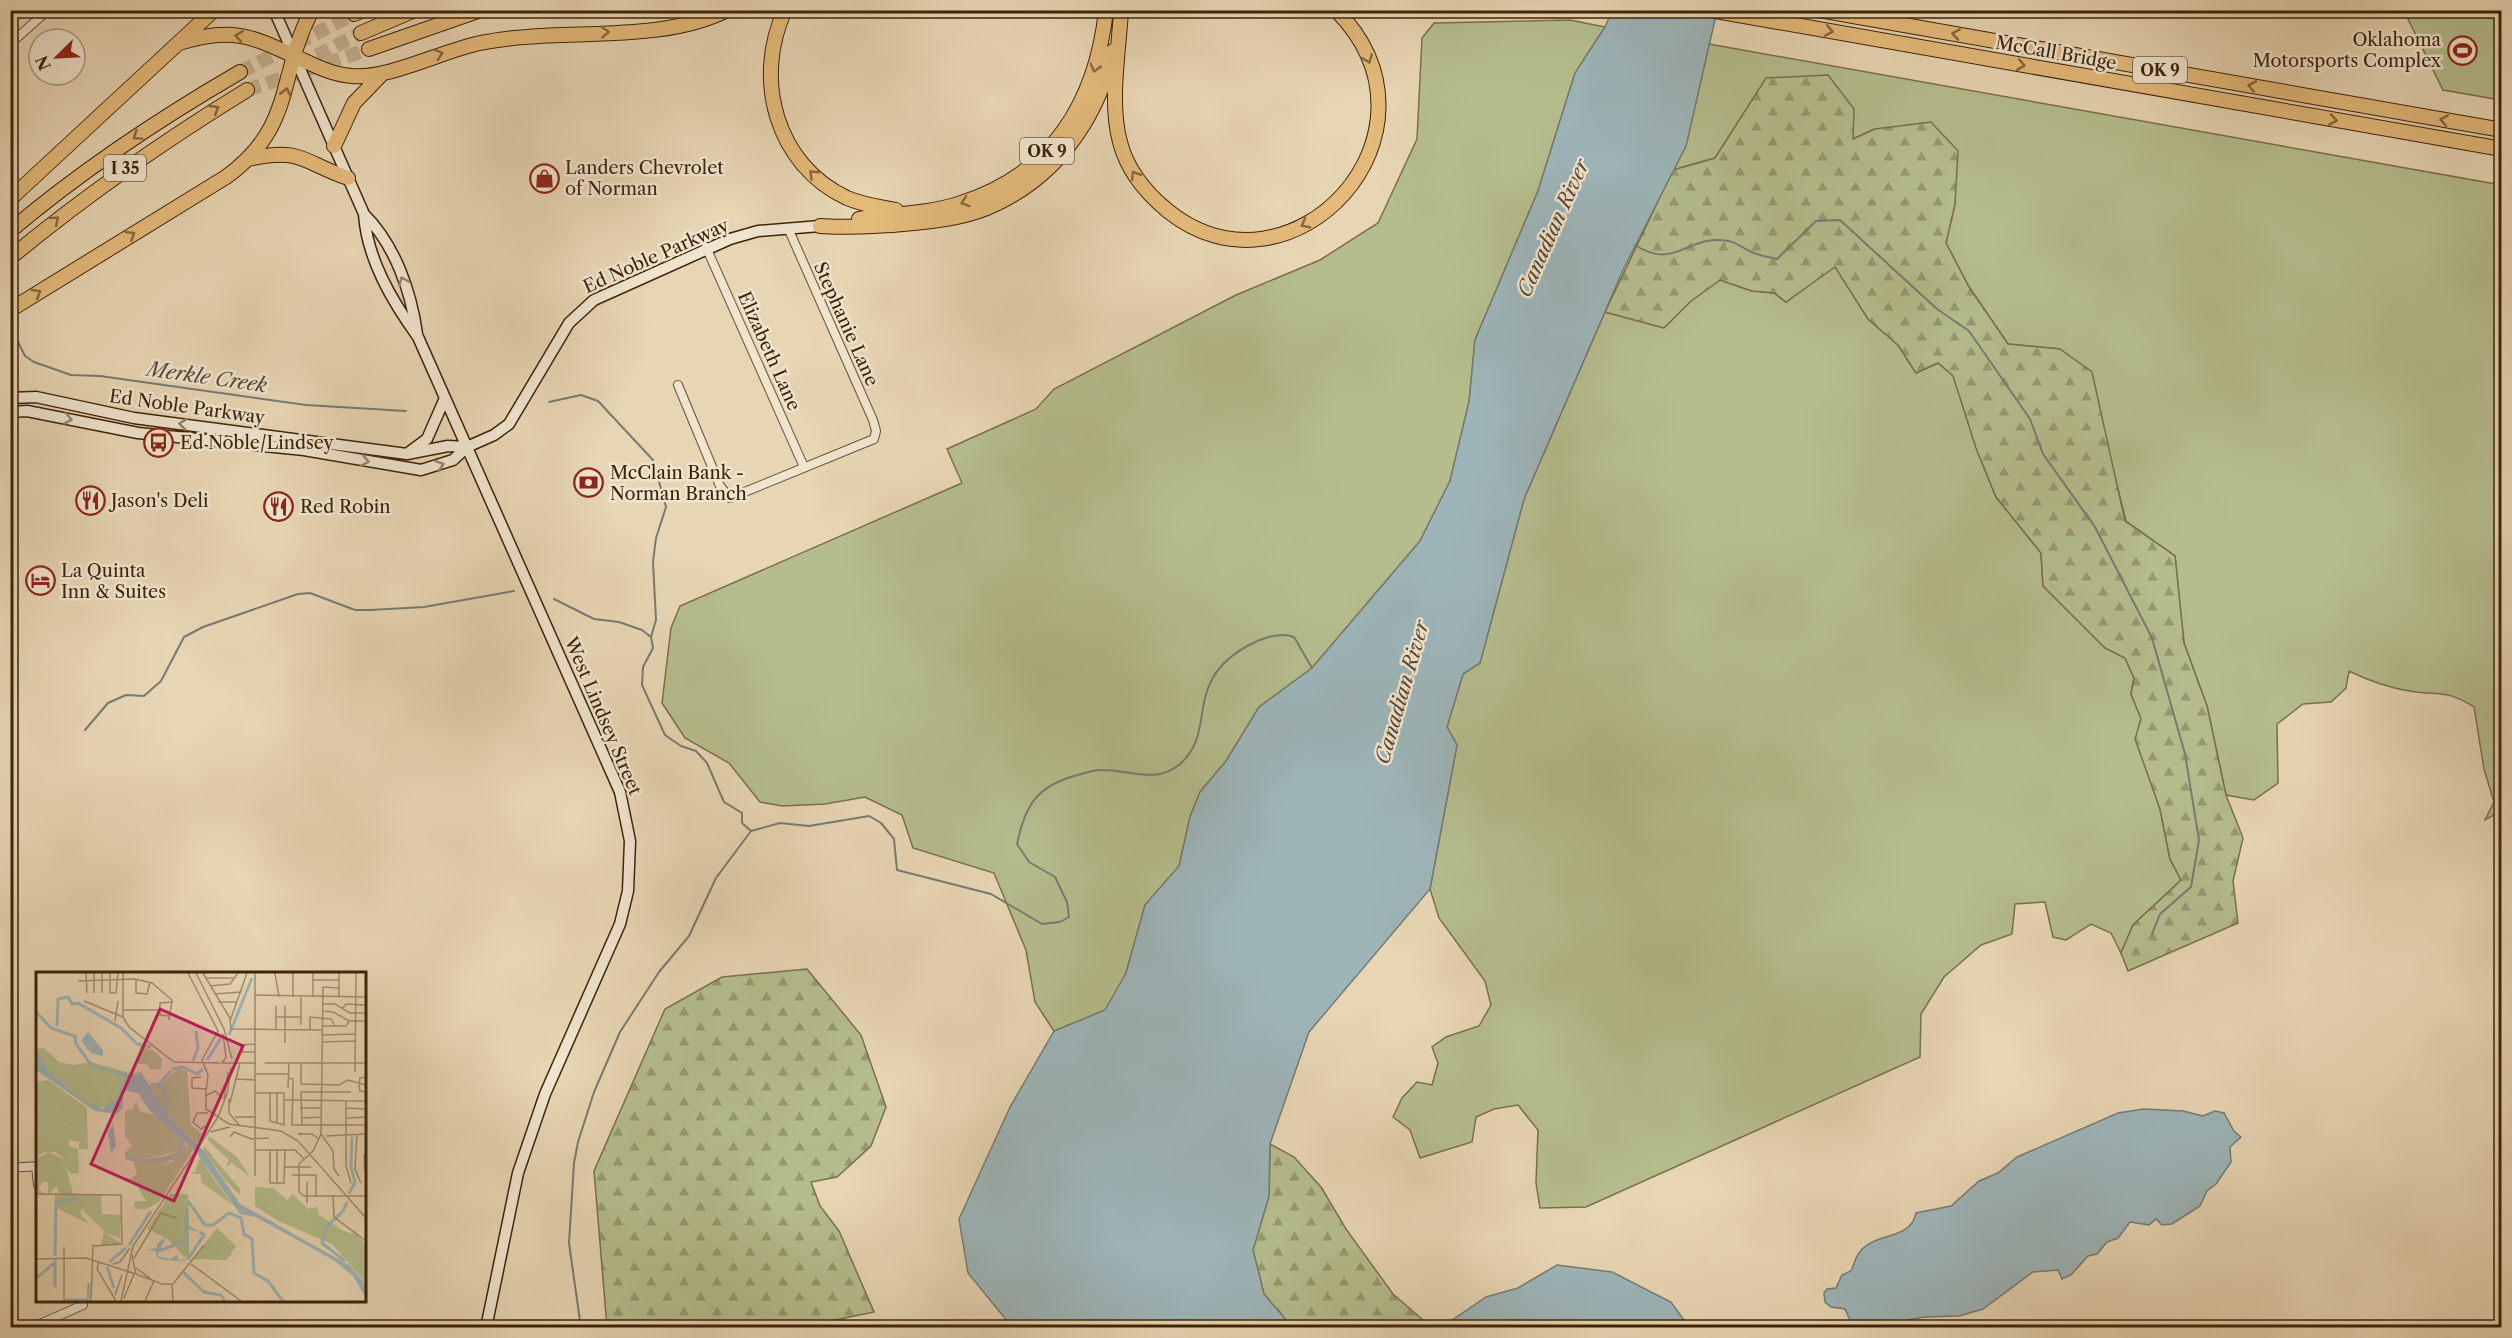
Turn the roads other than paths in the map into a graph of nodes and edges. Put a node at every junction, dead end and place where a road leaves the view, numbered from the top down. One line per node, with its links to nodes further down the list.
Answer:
1 (48, 10): 16 (street)
2 (214, 10): 15 (highway)
3 (274, 10): 18 (main road, West Lindsey Street)
4 (312, 10): 18 (highway)
5 (415, 10): 14 (highway)
6 (482, 10): 17 (highway)
7 (785, 10): 28 (highway, OK 9, one-way to 7)
8 (1106, 10): 28 (highway, OK 9, one-way to 28)
9 (1336, 10): 12 (highway, one-way to 12)
10 (1710, 10): 24 (highway, McCall Bridge / OK 9, one-way to 24)
11 (1819, 10): 22 (highway, McCall Bridge / OK 9, one-way to 11)
12 (1121, 11): 30 (highway)
13 (720, 14): 20 (highway, one-way to 13)
14 (361, 33)
15 (179, 43): 18 (highway, one-way to 15); 27 (highway)
16 (10, 44)
17 (369, 49)
18 (294, 56): 20 (highway); 23 (main road, West Lindsey Street); 25 (highway, one-way to 18)
19 (240, 72): 32 (highway, I 35, one-way to 32)
20 (384, 73): 23 (highway)
21 (248, 90): 34 (highway, I 35, one-way to 21)
22 (2502, 130)
23 (334, 146): 26 (main road, West Lindsey Street)
24 (2502, 149)
25 (248, 159): 26 (highway); 35 (highway, one-way to 25)
26 (348, 178): 29 (main road, West Lindsey Street)
27 (10, 199)
28 (907, 212): 30 (highway)
29 (364, 214): 36 (main road, West Lindsey Street); 36 (main road, West Lindsey Street, one-way to 29)
30 (820, 226): 31 (main road, Ed Noble Parkway)
31 (788, 228): 33 (main road, Ed Noble Parkway); 43 (street, Stephanie Lane)
32 (10, 231)
33 (706, 247): 41 (main road, Ed Noble Parkway); 43 (street, Elizabeth Lane)
34 (10, 258)
35 (10, 310)
36 (418, 337): 39 (main road, West Lindsey Street)
37 (678, 385): 43 (street)
38 (10, 398): 42 (main road, Ed Noble Parkway, one-way to 38)
39 (445, 398): 41 (main road, West Lindsey Street); 42 (main road)
40 (10, 412): 41 (main road, Ed Noble Parkway, one-way to 41)
41 (467, 447): 42 (main road, Ed Noble Parkway); 48 (main road, West Lindsey Street)
42 (407, 454)
43 (804, 467)
44 (36, 1166): 45 (street)
45 (10, 1168)
46 (82, 1303): 47 (street)
47 (31, 1328)
48 (486, 1328)

